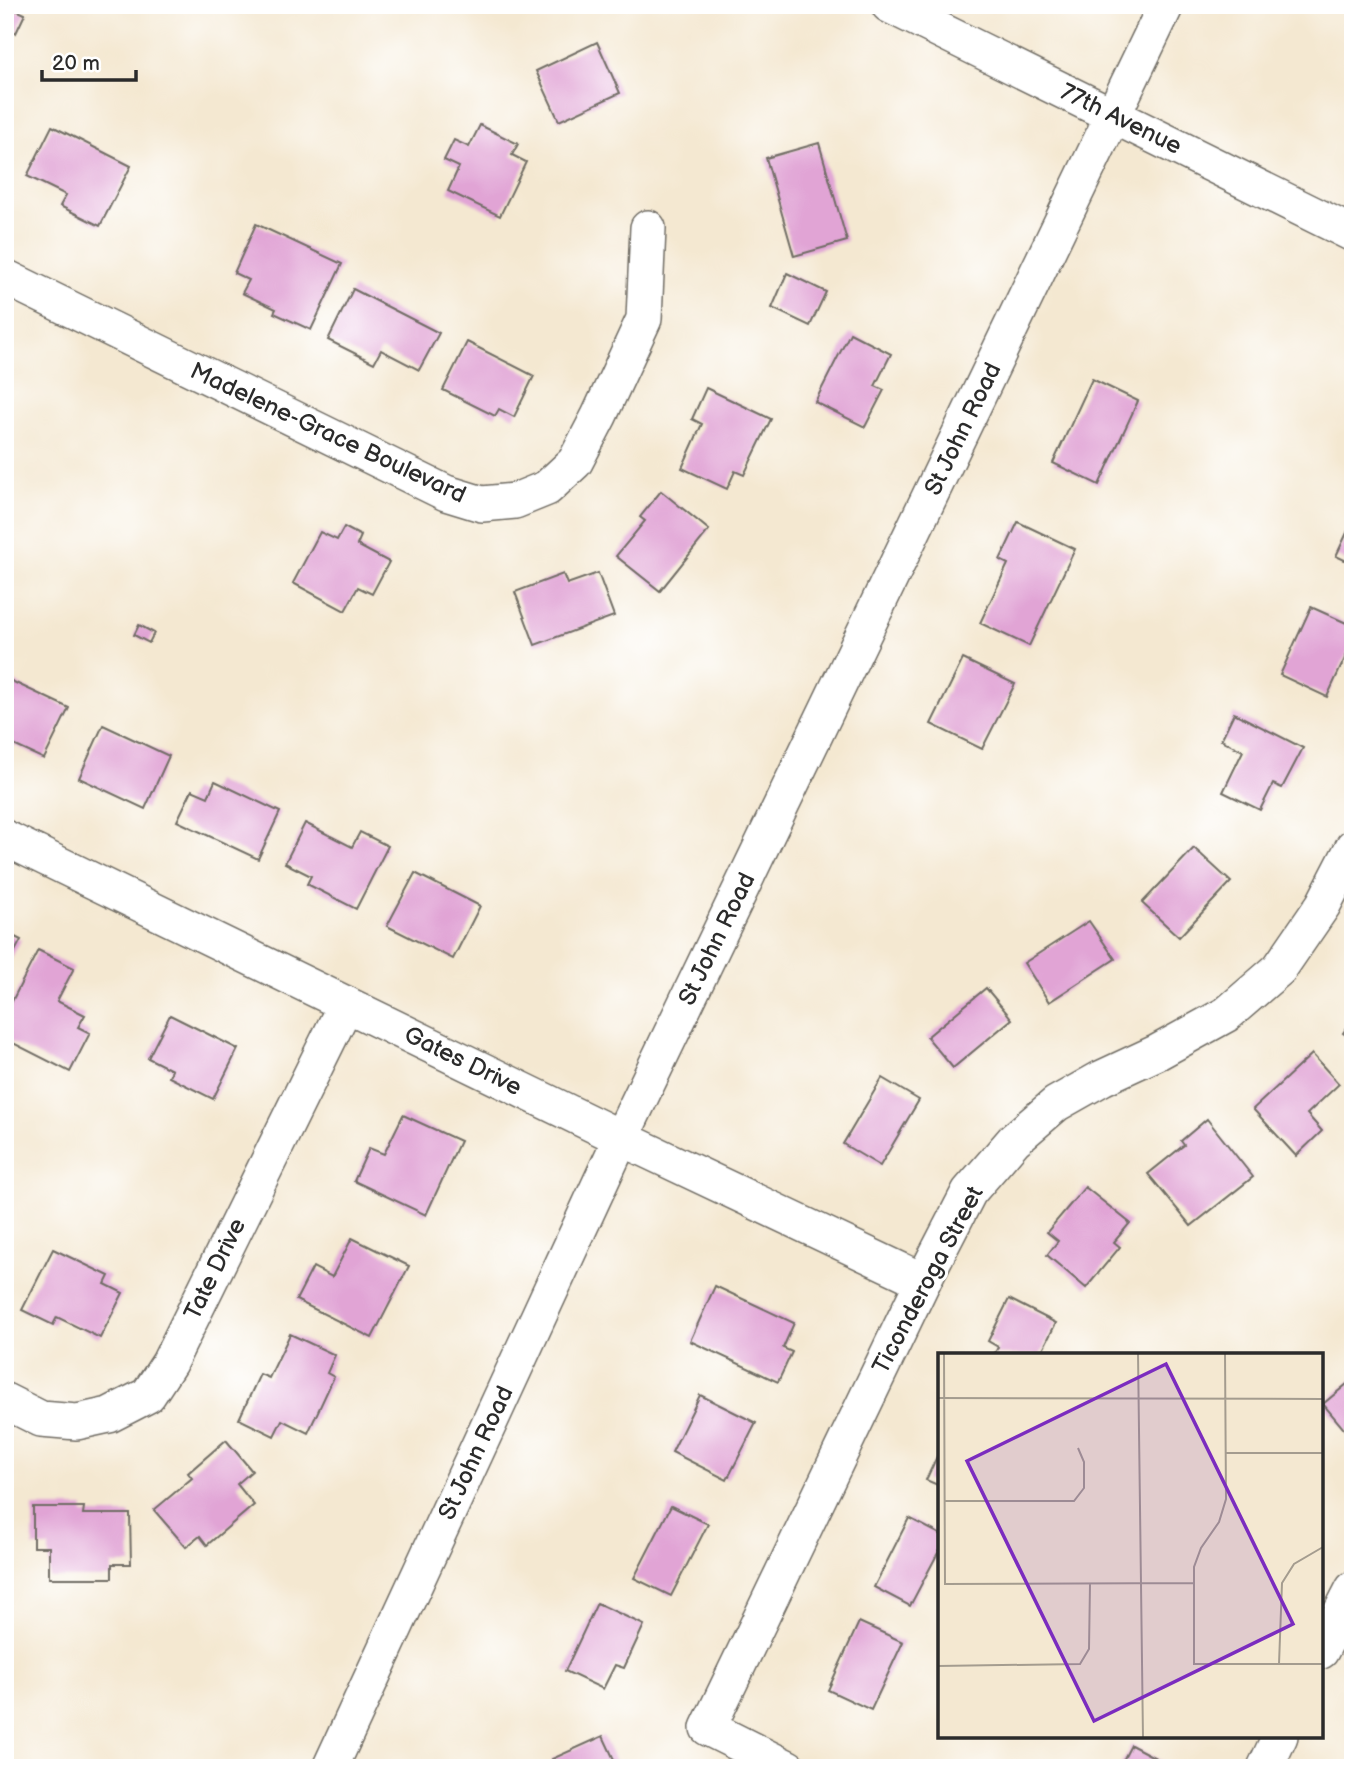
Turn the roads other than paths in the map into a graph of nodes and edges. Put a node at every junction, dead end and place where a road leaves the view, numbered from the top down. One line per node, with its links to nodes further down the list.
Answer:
1 (889, 5): 3 (street, 77th Avenue)
2 (1166, 5): 3 (street, St John Road)
3 (1114, 116): 5 (street, 77th Avenue); 10 (street, St John Road)
4 (648, 228): 6 (street, Madelene-Grace Boulevard)
5 (1353, 234)
6 (5, 277)
7 (5, 838): 9 (street, Gates Drive)
8 (1353, 846): 11 (street, Ticonderoga Street)
9 (346, 1004): 10 (street, Gates Drive); 12 (street, Tate Drive)
10 (621, 1138): 11 (street, Gates Drive); 16 (street, St John Road)
11 (923, 1281): 17 (street, Ticonderoga Street)
12 (5, 1401)
13 (1353, 1589): 14 (street)
14 (1323, 1647)
15 (1279, 1738): 18 (street)
16 (330, 1768)
17 (788, 1768)
18 (1265, 1768)

